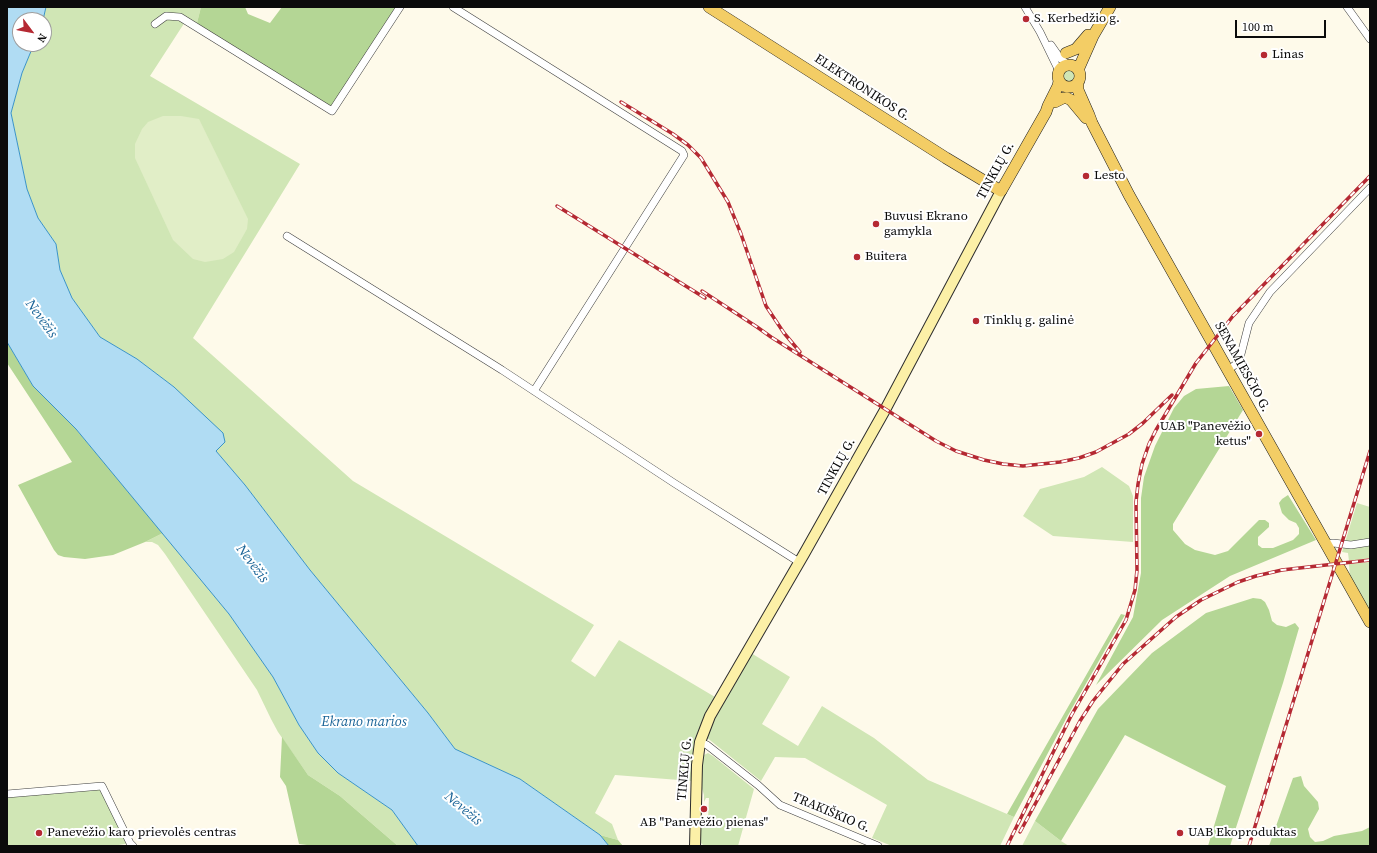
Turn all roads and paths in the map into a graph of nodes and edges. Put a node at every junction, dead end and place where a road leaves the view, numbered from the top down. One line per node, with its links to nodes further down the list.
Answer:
1 (400, 7): 7 (street)
2 (453, 7): 21 (street)
3 (709, 7): 18 (main road, ELEKTRONIKOS G.)
4 (1025, 7): 8 (street, SENAMIESČIO G.)
5 (1347, 7): 9 (street)
6 (1108, 11): 10 (main road); 11 (main road)
7 (155, 24)
8 (1042, 34): 10 (street, SENAMIESČIO G.); 11 (street, SENAMIESČIO G.); 12 (street, SENAMIESČIO G.)
9 (1370, 39)
10 (1066, 53)
11 (1072, 66): 12 (main road); 12 (main road, SENAMIESČIO G.)
12 (1066, 82): 14 (main road, TINKLŲ G.); 15 (main road, TINKLŲ G.); 16 (main road, SENAMIESČIO G.)
13 (1067, 98): 14 (main road, TINKLŲ G.); 16 (main road, SENAMIESČIO G.)
14 (1055, 102): 15 (main road, TINKLŲ G.)
15 (1046, 112): 18 (main road, TINKLŲ G.)
16 (1089, 121): 20 (main road, SENAMIESČIO G.)
17 (1370, 188): 20 (street)
18 (1001, 191): 24 (main road, TINKLŲ G.)
19 (287, 236): 21 (street)
20 (1228, 370): 23 (main road, SENAMIESČIO G.)
21 (534, 391): 24 (street)
22 (1370, 542): 23 (street)
23 (1325, 544): 25 (main road, SENAMIESČIO G.)
24 (799, 562): 26 (main road, TINKLŲ G.)
25 (1370, 622)
26 (700, 742): 29 (main road, TINKLŲ G.); 30 (street, TRAKIŠKIO G.)
27 (7, 794): 28 (street)
28 (133, 846)
29 (695, 846)
30 (878, 846)

